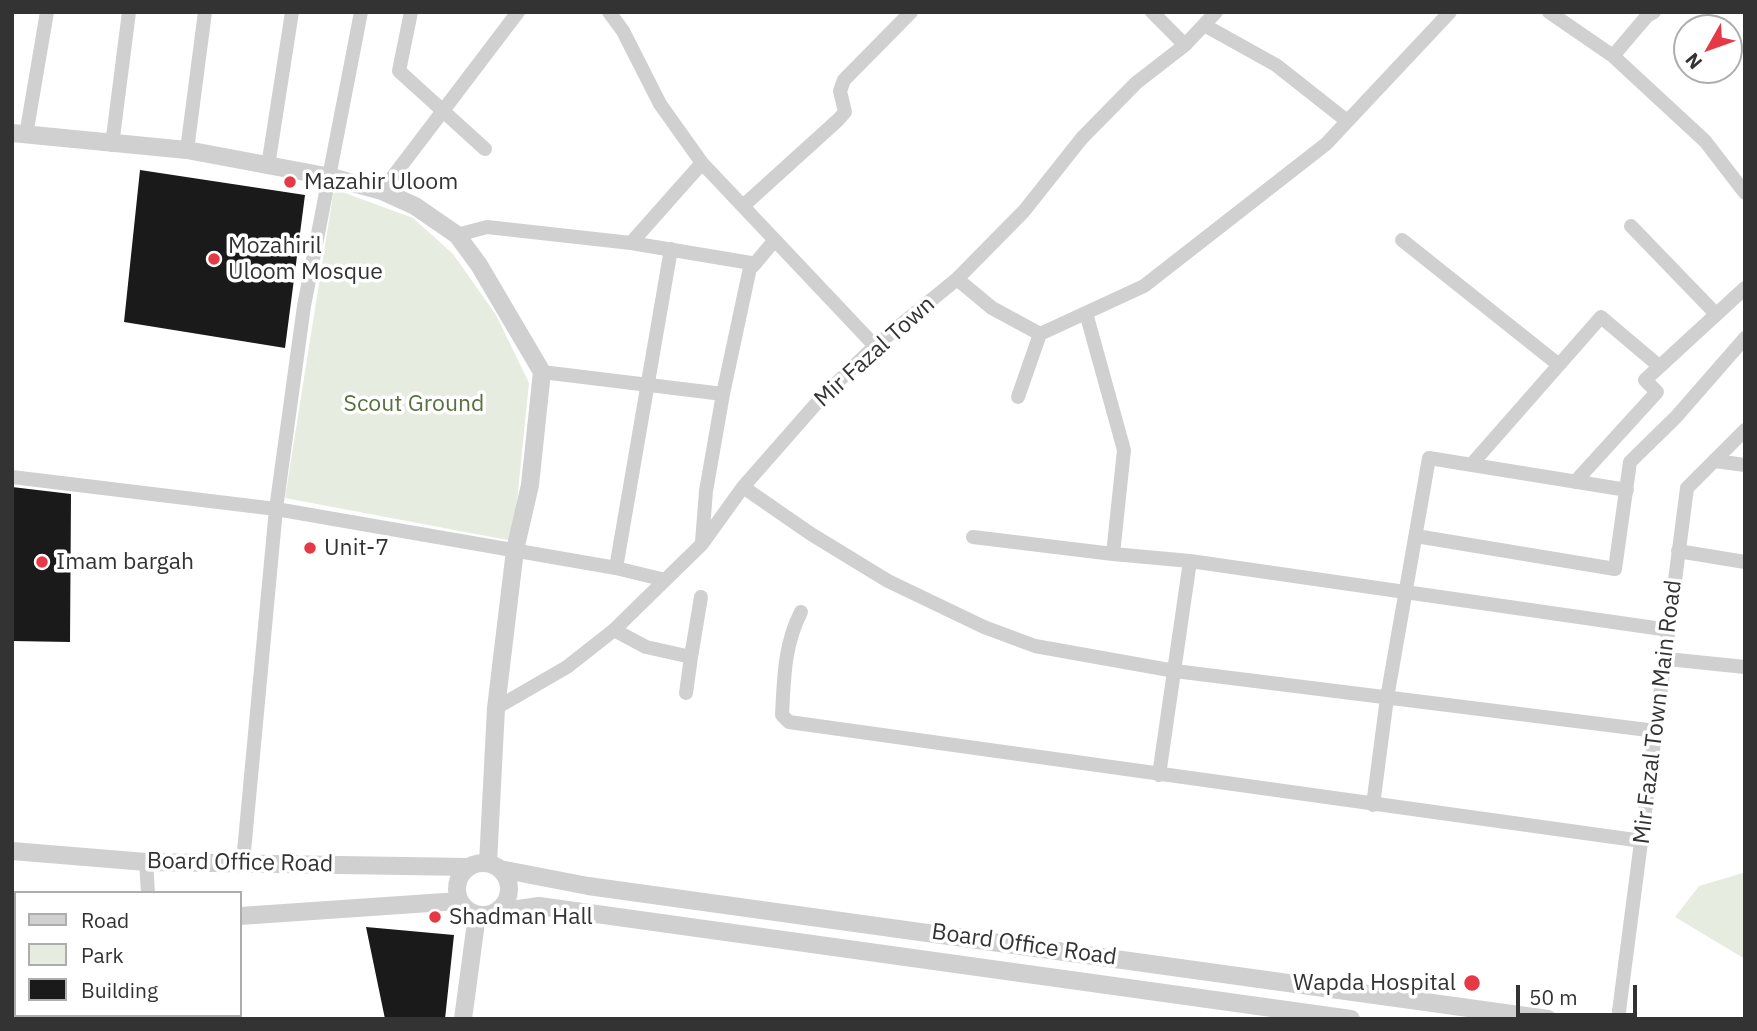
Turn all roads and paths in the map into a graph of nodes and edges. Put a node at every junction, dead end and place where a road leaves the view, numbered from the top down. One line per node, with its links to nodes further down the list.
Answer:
1 (47, 12): 20 (street)
2 (129, 12): 21 (street)
3 (205, 12): 23 (street)
4 (292, 12): 25 (street)
5 (361, 12): 26 (street)
6 (411, 12): 18 (street)
7 (519, 12): 18 (street)
8 (609, 12): 24 (street)
9 (911, 12): 29 (street)
10 (1152, 12): 16 (street)
11 (1216, 12): 15 (street, Mir Fazal Town)
12 (1450, 12): 19 (street)
13 (1549, 12): 17 (street)
14 (1654, 12): 17 (street)
15 (1204, 25): 16 (street, Mir Fazal Town); 19 (street)
16 (1185, 46): 37 (street, Mir Fazal Town)
17 (1614, 56): 28 (street)
18 (443, 111): 22 (street); 27 (street)
19 (1347, 121): 39 (street)
20 (19, 134): 21 (street)
21 (112, 145): 23 (street)
22 (485, 149)
23 (187, 150): 25 (street)
24 (702, 163): 29 (street); 34 (street)
25 (268, 166): 26 (street)
26 (331, 177): 27 (street); 58 (street)
27 (382, 191): 31 (street)
28 (1745, 193)
29 (743, 205): 33 (street)
30 (1631, 226): 40 (street)
31 (457, 235): 34 (street); 46 (street)
32 (1402, 240): 44 (street)
33 (774, 241): 36 (street); 43 (street)
34 (631, 243): 35 (street)
35 (671, 249): 36 (street); 47 (street)
36 (752, 266): 48 (street)
37 (957, 279): 41 (street); 43 (street, Mir Fazal Town)
38 (1745, 288): 40 (street)
39 (1086, 313): 41 (street); 64 (street)
40 (1714, 313): 45 (street)
41 (1040, 334): 49 (street)
42 (1745, 338): 57 (street)
43 (875, 345): 56 (street, Mir Fazal Town)
44 (1559, 365): 45 (street); 52 (street)
45 (1660, 366): 55 (street)
46 (542, 372): 47 (street); 62 (street)
47 (647, 383): 48 (street); 67 (street)
48 (723, 394): 61 (street)
49 (1018, 397)
50 (1745, 429): 51 (street, Mir Fazal Town Main Road)
51 (1715, 461): 53 (street); 63 (street, Mir Fazal Town Main Road)
52 (1471, 465): 55 (street); 59 (street)
53 (1745, 465)
54 (12, 477): 58 (street)
55 (1575, 482): 57 (street)
56 (743, 487): 61 (street, Mir Fazal Town); 77 (street)
57 (1627, 490): 59 (street)
58 (276, 509): 62 (street); 87 (street)
59 (1416, 536): 69 (street)
60 (973, 537): 64 (street)
61 (702, 544): 68 (street, Mir Fazal Town)
62 (515, 550): 67 (street); 80 (street)
63 (1678, 551): 66 (street); 72 (street, Mir Fazal Town Main Road)
64 (1113, 554): 65 (street)
65 (1190, 561): 69 (street); 77 (street)
66 (1745, 562)
67 (616, 568): 68 (street)
68 (665, 580): 73 (street, Mir Fazal Town)
69 (1405, 594): 72 (street); 79 (street)
70 (701, 597): 74 (street)
71 (801, 612): 82 (street)
72 (1669, 630): 75 (street, Mir Fazal Town Main Road)
73 (614, 631): 74 (street); 80 (street, Mir Fazal Town)
74 (691, 657): 78 (street)
75 (1667, 659): 76 (street); 81 (street, Mir Fazal Town Main Road)
76 (1745, 667)
77 (1175, 671): 79 (street); 82 (street)
78 (686, 693)
79 (1387, 698): 81 (street); 83 (street)
80 (496, 708): 88 (street)
81 (1656, 731): 84 (street, Mir Fazal Town Main Road)
82 (1159, 775): 83 (street)
83 (1373, 805): 84 (street)
84 (1642, 841): 98 (street, Mir Fazal Town Main Road)
85 (12, 851): 86 (street, Board Office Road)
86 (145, 862): 87 (street, Board Office Road); 90 (street)
87 (243, 862): 89 (street, Board Office Road)
88 (494, 866): 89 (street); 92 (street); 97 (street, Board Office Road)
89 (468, 867): 91 (street)
90 (148, 891)
91 (459, 901): 93 (street); 94 (street, Board Office Road)
92 (497, 912): 93 (street); 96 (street, Board Office Road)
93 (477, 915): 95 (street)
94 (242, 916)
95 (463, 1019)
96 (1351, 1019)
97 (1548, 1019)
98 (1618, 1019)

